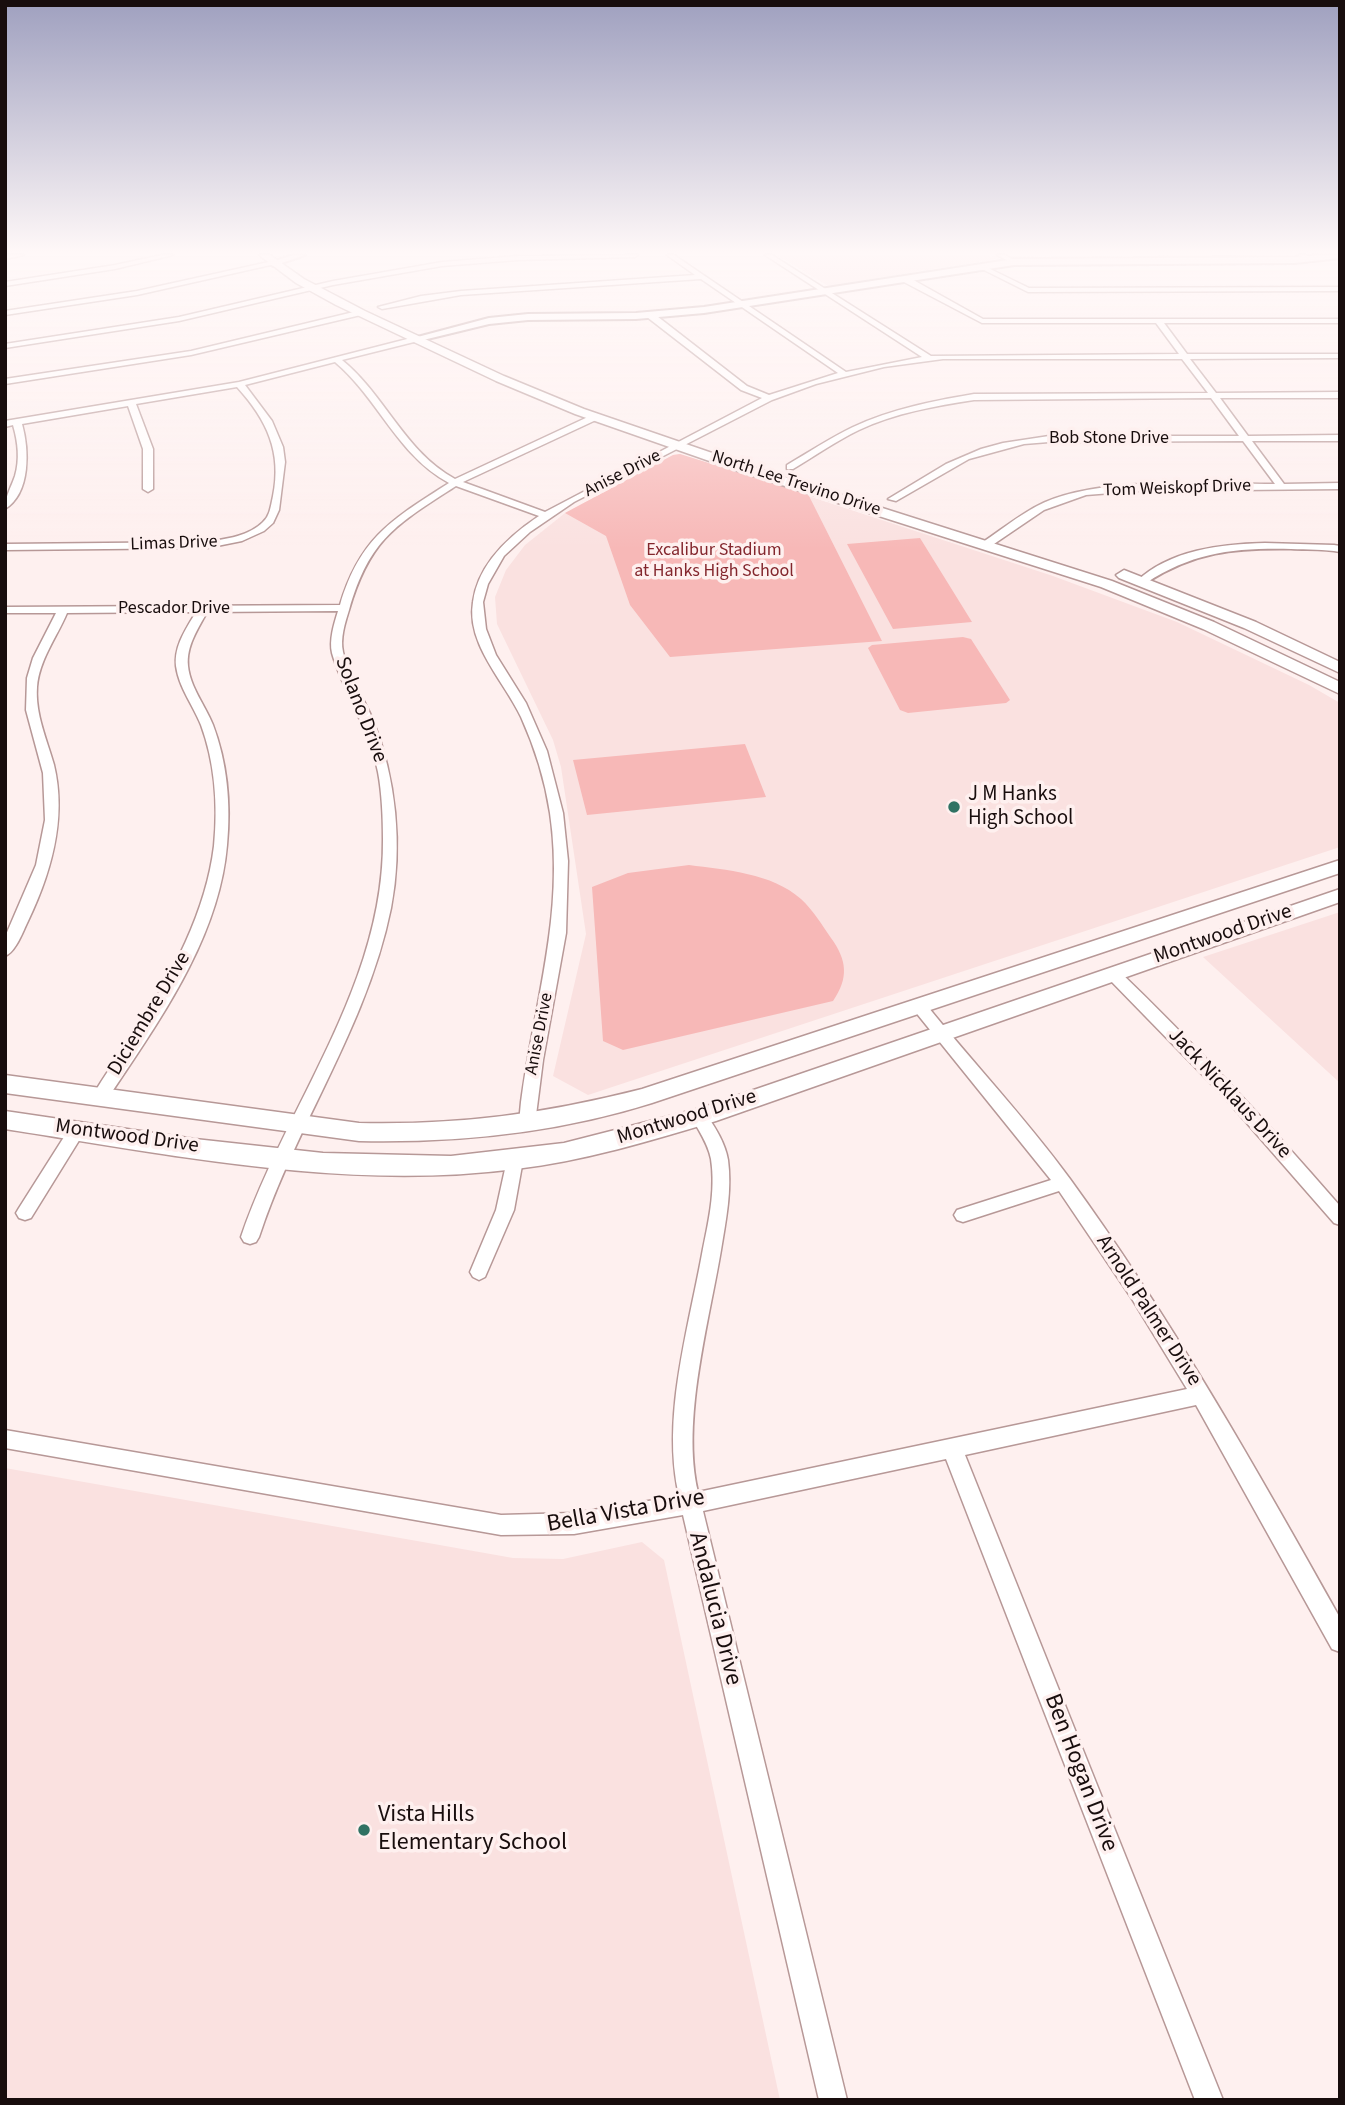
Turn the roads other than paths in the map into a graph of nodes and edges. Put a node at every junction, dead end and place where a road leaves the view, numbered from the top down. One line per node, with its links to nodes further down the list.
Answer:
1 (190, 353): 14 (street)
2 (362, 353): 12 (street)
3 (444, 353): 17 (main road, North Lee Trevino Drive)
4 (474, 353): 16 (main road, North Lee Trevino Drive)
5 (699, 353): 20 (street)
6 (814, 353): 13 (street)
7 (921, 353): 11 (street)
8 (1183, 353): 9 (street)
9 (1185, 356): 10 (street, Anise Drive); 11 (street, Anise Drive); 18 (street)
10 (1340, 356)
11 (928, 358): 13 (street, Anise Drive)
12 (337, 360): 15 (street); 32 (street)
13 (843, 373): 20 (street, Anise Drive)
14 (5, 382)
15 (239, 384): 21 (street); 44 (street, Limas Drive)
16 (550, 387): 17 (main road); 25 (main road, North Lee Trevino Drive)
17 (531, 395): 22 (main road, North Lee Trevino Drive)
18 (1214, 395): 19 (street); 27 (street); 30 (street)
19 (1340, 395)
20 (769, 398): 25 (street, Anise Drive)
21 (131, 402): 23 (street); 35 (street)
22 (593, 418): 29 (main road, North Lee Trevino Drive); 32 (street, Solano Drive)
23 (18, 422): 24 (street); 36 (street)
24 (5, 424)
25 (694, 437): 28 (main road, North Lee Trevino Drive); 29 (street, Anise Drive)
26 (1340, 438): 27 (street, Bob Stone Drive)
27 (1246, 439): 33 (street); 37 (street, Bob Stone Drive)
28 (713, 443)
29 (677, 446): 39 (street, Anise Drive); 43 (main road, North Lee Trevino Drive)
30 (785, 466): 31 (main road, North Lee Trevino Drive)
31 (814, 475)
32 (456, 482): 39 (street); 50 (street, Solano Drive)
33 (1281, 486): 34 (street, Tom Weiskopf Drive); 41 (street, Tom Weiskopf Drive)
34 (1340, 486)
35 (148, 489)
36 (10, 492): 38 (street)
37 (893, 500)
38 (5, 506)
39 (546, 515): 70 (street, Anise Drive)
40 (942, 515): 41 (main road)
41 (1003, 535): 42 (main road); 43 (street, Tom Weiskopf Drive)
42 (1024, 541)
43 (987, 544): 46 (main road, North Lee Trevino Drive)
44 (5, 547)
45 (1340, 549): 49 (street)
46 (1039, 561): 47 (main road); 55 (main road, North Lee Trevino Drive)
47 (1016, 567)
48 (1110, 569): 49 (main road)
49 (1142, 581): 54 (main road)
50 (343, 608): 51 (street, Pescador Drive); 71 (street, Solano Drive)
51 (203, 609): 53 (street, Pescador Drive); 67 (street, Diciembre Drive)
52 (5, 610): 53 (street, Pescador Drive)
53 (63, 610): 62 (street)
54 (1226, 615): 55 (main road); 56 (main road)
55 (1210, 626): 57 (main road, North Lee Trevino Drive)
56 (1340, 668)
57 (1340, 689)
58 (1340, 866): 60 (main road, Montwood Drive)
59 (1340, 895): 61 (main road, Montwood Drive)
60 (1254, 896): 61 (main road); 64 (main road, Montwood Drive)
61 (1279, 917): 63 (main road, Montwood Drive)
62 (5, 951)
63 (1112, 974): 65 (main road, Montwood Drive); 78 (street, Jack Nicklaus Drive)
64 (919, 1006): 65 (street, Arnold Palmer Drive); 70 (main road, Montwood Drive)
65 (940, 1032): 68 (main road, Montwood Drive); 75 (street, Arnold Palmer Drive)
66 (5, 1084): 67 (main road, Montwood Drive)
67 (100, 1097): 71 (main road, Montwood Drive)
68 (699, 1116): 74 (main road, Montwood Drive); 84 (street, Andalucia Drive)
69 (5, 1120): 72 (main road, Montwood Drive)
70 (527, 1123): 71 (main road, Montwood Drive)
71 (299, 1125): 73 (street, Solano Drive)
72 (77, 1130): 73 (main road, Montwood Drive); 76 (street)
73 (282, 1159): 74 (main road, Montwood Drive); 79 (street, Solano Drive)
74 (515, 1160): 80 (street)
75 (1063, 1183): 77 (street); 81 (street, Arnold Palmer Drive)
76 (25, 1213)
77 (963, 1215)
78 (1340, 1218)
79 (250, 1237)
80 (478, 1272)
81 (1201, 1395): 83 (street, Bella Vista Drive); 85 (street, Arnold Palmer Drive)
82 (5, 1439): 84 (street, Bella Vista Drive)
83 (952, 1447): 84 (street, Bella Vista Drive); 87 (street, Ben Hogan Drive)
84 (688, 1503): 86 (street, Andalucia Drive)
85 (1340, 1641)
86 (833, 2100)
87 (1209, 2100)

